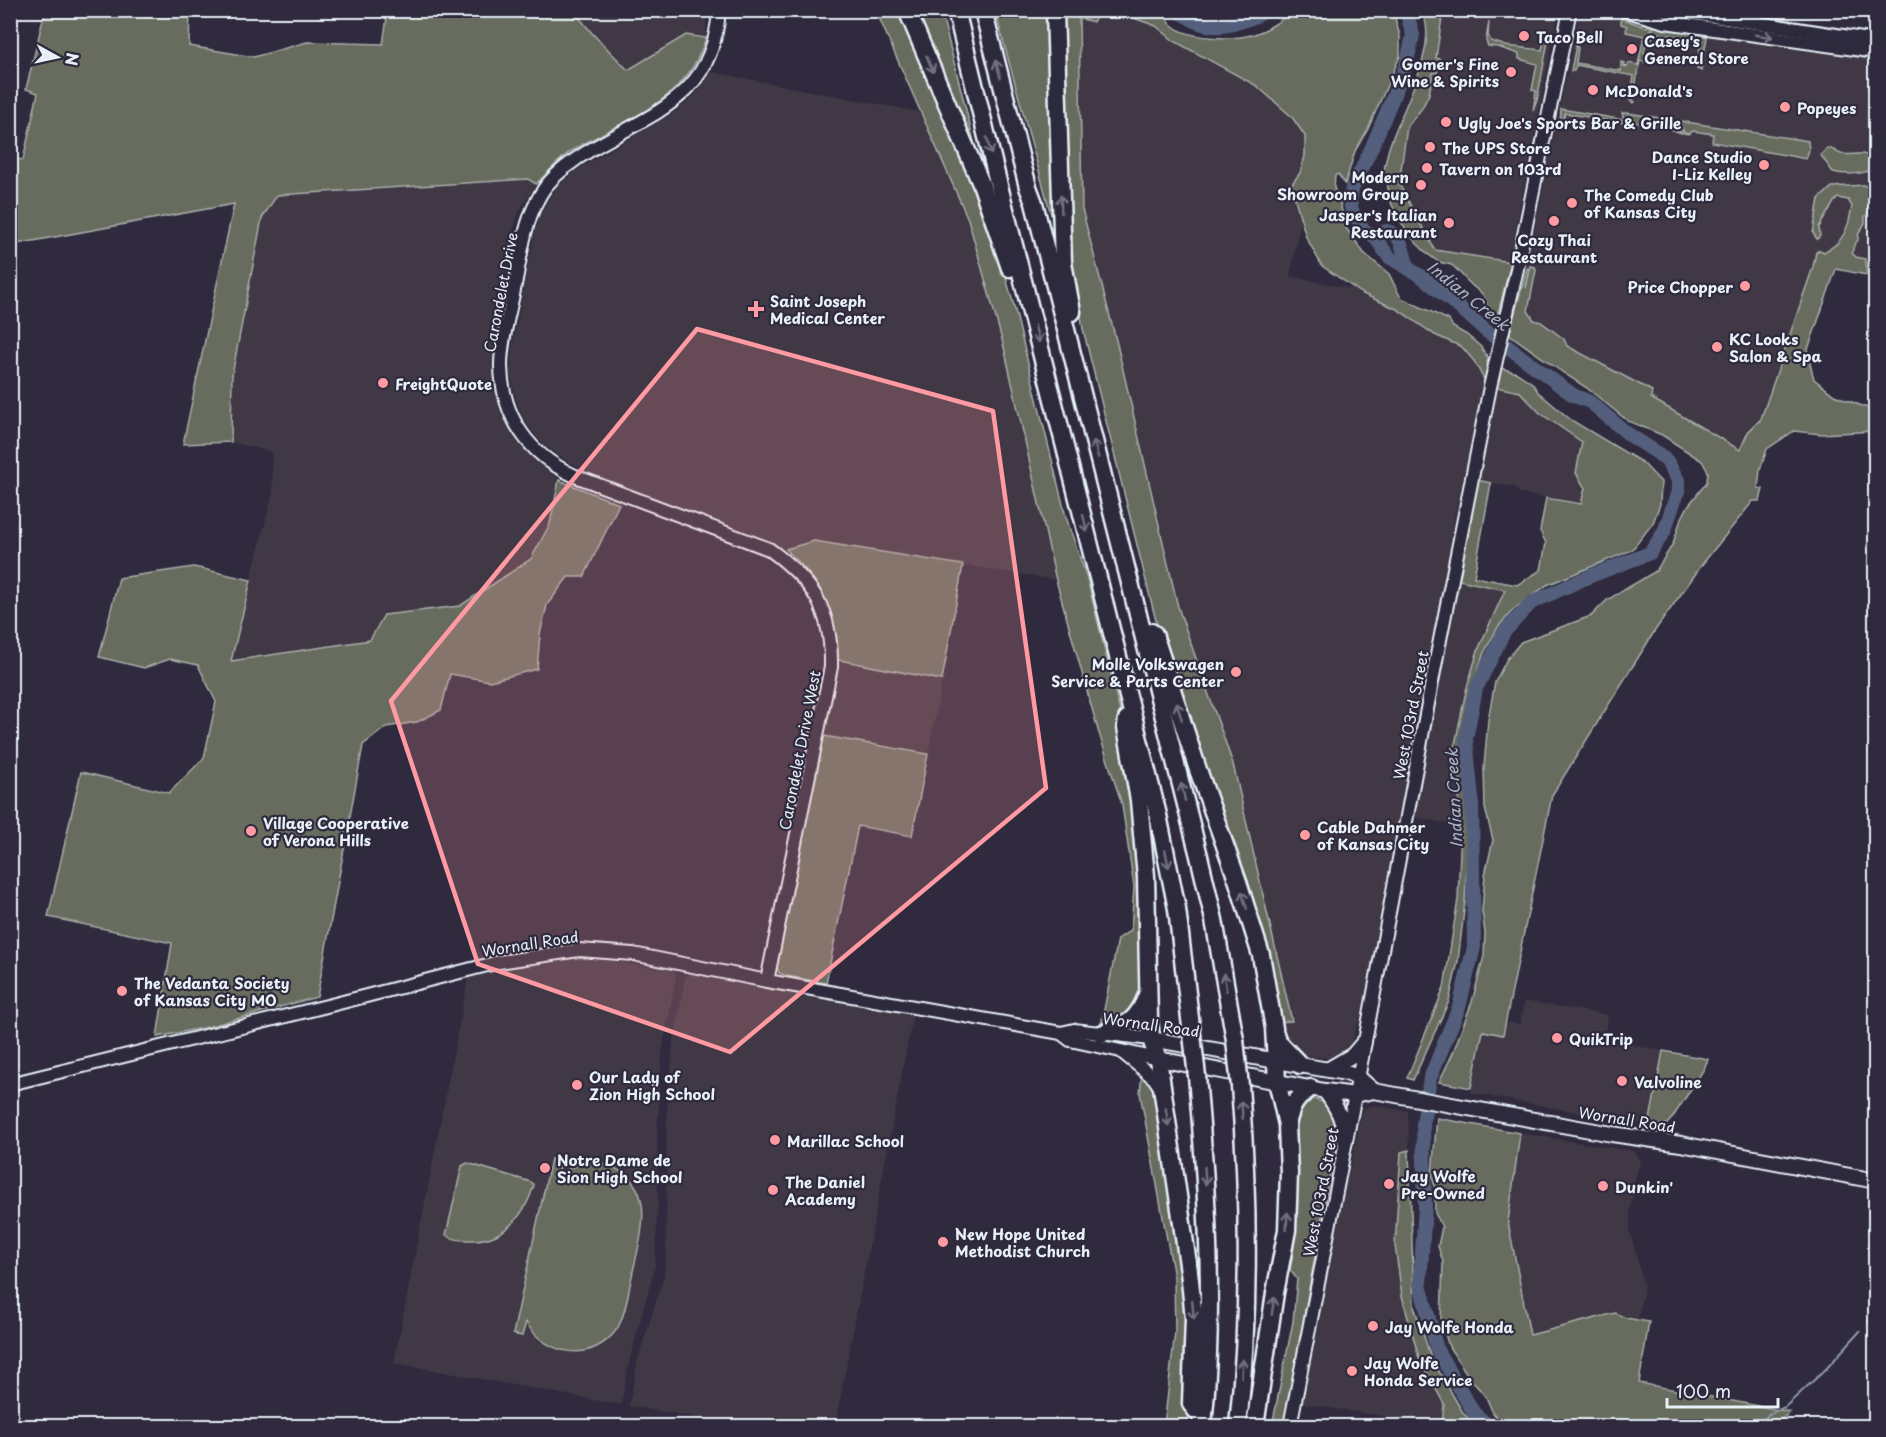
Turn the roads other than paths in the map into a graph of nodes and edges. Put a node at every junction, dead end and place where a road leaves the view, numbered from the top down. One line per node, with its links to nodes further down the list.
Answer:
1 (719, 10): 13 (street, Carondelet Drive)
2 (907, 10): 11 (highway, one-way to 11)
3 (956, 10): 11 (highway, one-way to 11)
4 (982, 10): 12 (highway, one-way to 4)
5 (1055, 10): 12 (highway, one-way to 5)
6 (1570, 10): 22 (street, West 103rd Street)
7 (1624, 10): 10 (street, one-way to 10)
8 (1673, 10): 9 (street)
9 (1875, 41)
10 (1875, 52)
11 (1022, 278): 15 (highway, one-way to 15)
12 (1070, 348): 14 (highway, one-way to 12)
13 (630, 498): 16 (street, Carondelet Drive West)
14 (1142, 627): 18 (highway, one-way to 14); 39 (highway, one-way to 14, bridge)
15 (1130, 700): 17 (highway); 38 (highway, one-way to 38, bridge)
16 (767, 981): 19 (street, Wornall Road); 30 (street, Wornall Road)
17 (1148, 991): 20 (highway); 21 (highway)
18 (1274, 1028): 25 (highway); 26 (highway)
19 (1061, 1033): 20 (street, Wornall Road); 23 (street, Wornall Road)
20 (1101, 1034): 21 (street, Wornall Road)
21 (1151, 1039): 24 (highway); 25 (main road, Wornall Road)
22 (1364, 1042): 27 (main road); 28 (street, West 103rd Street)
23 (1122, 1052): 24 (street, Wornall Road); 33 (street)
24 (1158, 1059): 29 (main road, Wornall Road); 33 (highway)
25 (1274, 1060): 26 (main road, Wornall Road); 29 (highway)
26 (1300, 1065): 27 (main road, Wornall Road)
27 (1329, 1069): 28 (main road, Wornall Road)
28 (1358, 1077): 29 (main road); 32 (main road, Wornall Road); 34 (street, West 103rd Street)
29 (1277, 1081): 31 (main road, Wornall Road); 35 (highway)
30 (10, 1084)
31 (1318, 1089): 34 (main road, Wornall Road); 35 (highway); 36 (main road)
32 (1374, 1091): 34 (main road, Wornall Road); 37 (main road, Wornall Road)
33 (1163, 1092): 38 (highway, one-way to 38)
34 (1355, 1095): 36 (street, West 103rd Street)
35 (1287, 1125): 40 (highway, one-way to 35)
36 (1345, 1141): 41 (street, West 103rd Street)
37 (1875, 1181)
38 (1203, 1423)
39 (1238, 1426)
40 (1255, 1426)
41 (1290, 1426)

